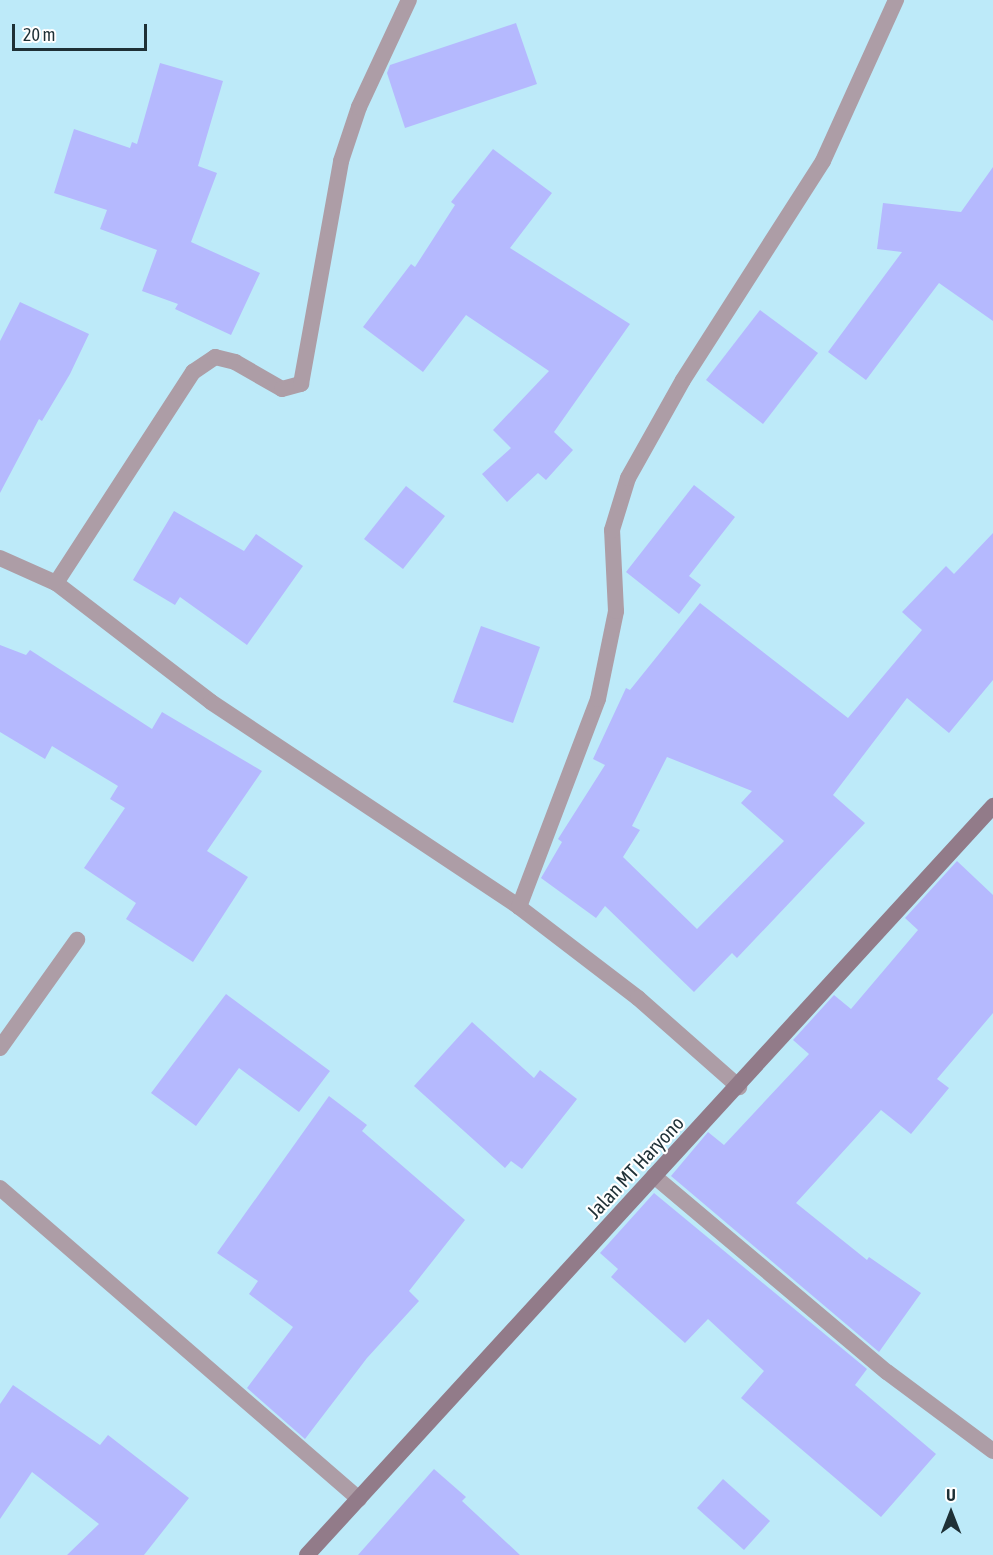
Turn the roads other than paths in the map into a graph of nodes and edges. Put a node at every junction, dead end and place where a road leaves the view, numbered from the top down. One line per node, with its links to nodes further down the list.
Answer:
1 (409, 0): 4 (street)
2 (896, 0): 6 (street)
3 (0, 558): 4 (street)
4 (56, 583): 6 (street)
5 (993, 807): 9 (main road, Jalan MT Haryono)
6 (519, 907): 9 (street)
7 (77, 940): 8 (street)
8 (0, 1048)
9 (739, 1087): 10 (main road, Jalan MT Haryono)
10 (654, 1176): 12 (street); 13 (main road, Jalan MT Haryono)
11 (0, 1188): 13 (street)
12 (993, 1451)
13 (359, 1499): 14 (main road, Jalan MT Haryono)
14 (307, 1555)

